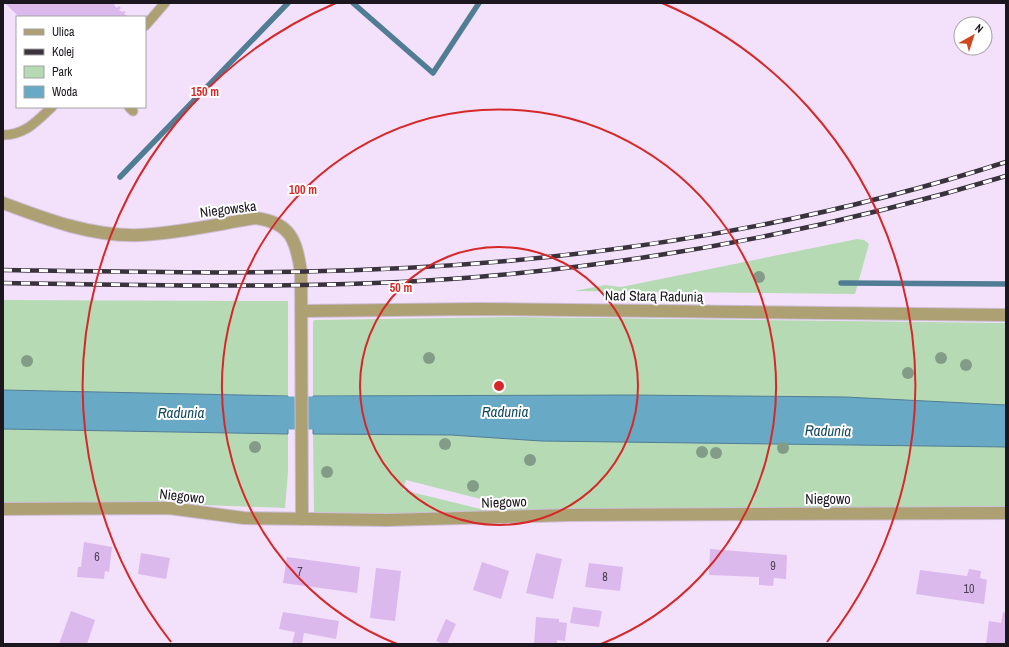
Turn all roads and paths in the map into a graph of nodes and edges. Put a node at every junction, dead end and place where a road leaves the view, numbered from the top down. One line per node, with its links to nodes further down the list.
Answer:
1 (165, 3): 2 (lane)
2 (146, 25)
3 (51, 108): 4 (lane)
4 (3, 135)
5 (3, 203): 6 (street, Niegowska)
6 (302, 311): 7 (street, Nad Starą Radunią); 10 (street, Niegowska)
7 (1006, 315)
8 (3, 509): 10 (street, Niegowo)
9 (1006, 513): 10 (street, Niegowo)
10 (302, 519)

